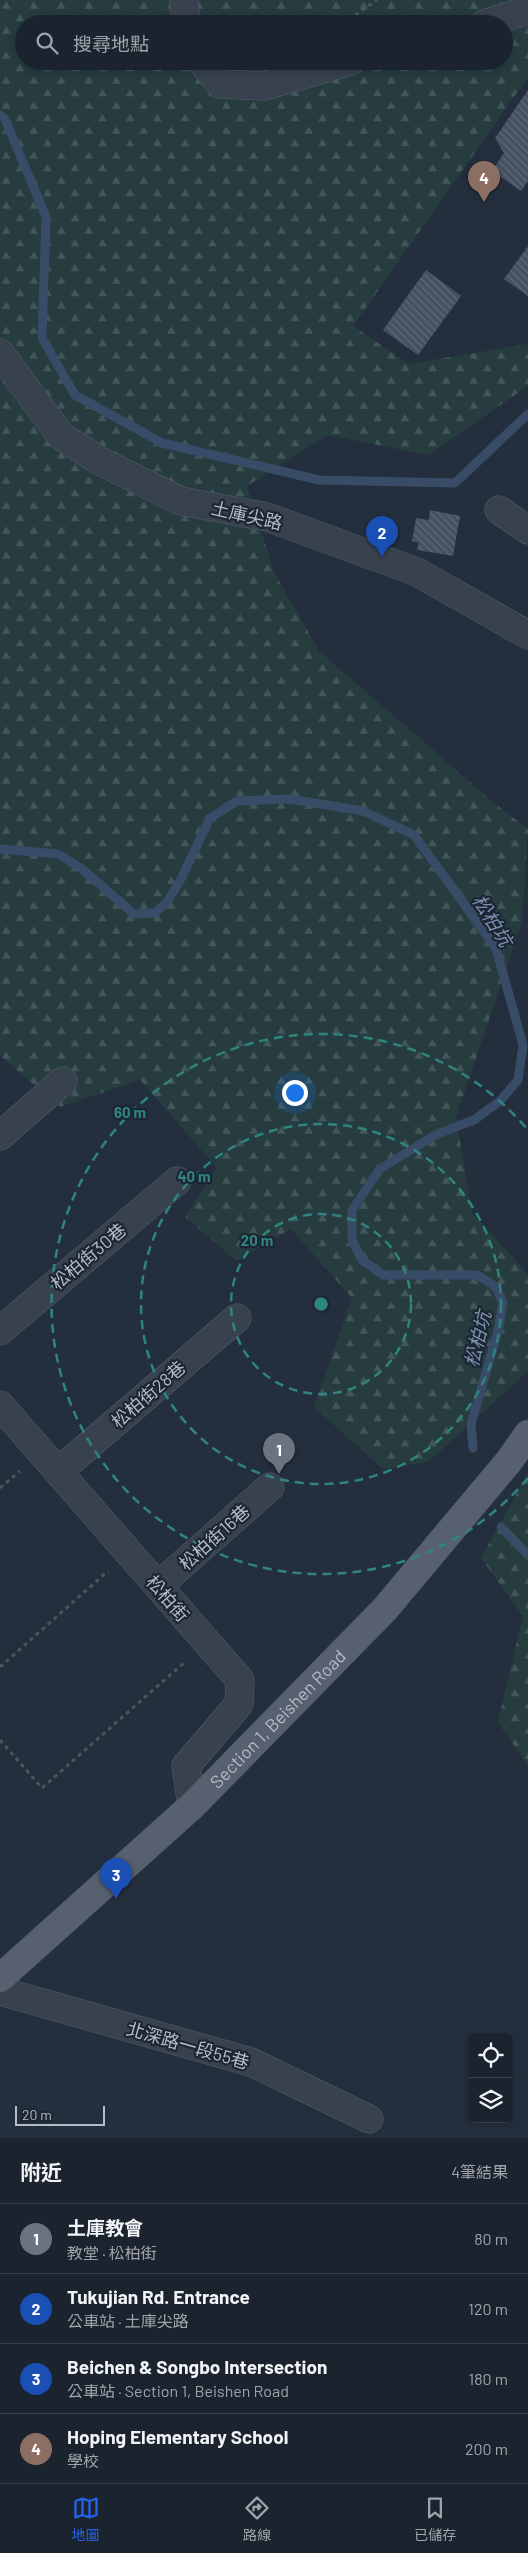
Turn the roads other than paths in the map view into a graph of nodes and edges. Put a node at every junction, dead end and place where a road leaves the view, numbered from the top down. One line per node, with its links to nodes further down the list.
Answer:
1 (184, 0): 3 (street)
2 (528, 10): 4 (street)
3 (185, 15)
4 (512, 15)
5 (208, 70): 6 (street)
6 (320, 70)
7 (0, 353): 10 (street, 土庫尖路)
8 (500, 510): 9 (street)
9 (528, 530)
10 (528, 635)
11 (62, 1082): 12 (street)
12 (0, 1136)
13 (177, 1181): 15 (street, 松柏街30巷)
14 (237, 1318): 18 (street, 松柏街28巷)
15 (0, 1331)
16 (0, 1405): 18 (street, 松柏街)
17 (528, 1434): 21 (main road, Section 1, Beishen Road)
18 (59, 1471): 20 (street, 松柏街)
19 (270, 1487): 20 (street, 松柏街16巷)
20 (158, 1586): 21 (street, 松柏街)
21 (192, 1806): 22 (main road, Section 1, Beishen Road)
22 (0, 1978)
23 (0, 1992): 24 (street, 北深路一段55巷)
24 (369, 2119)

